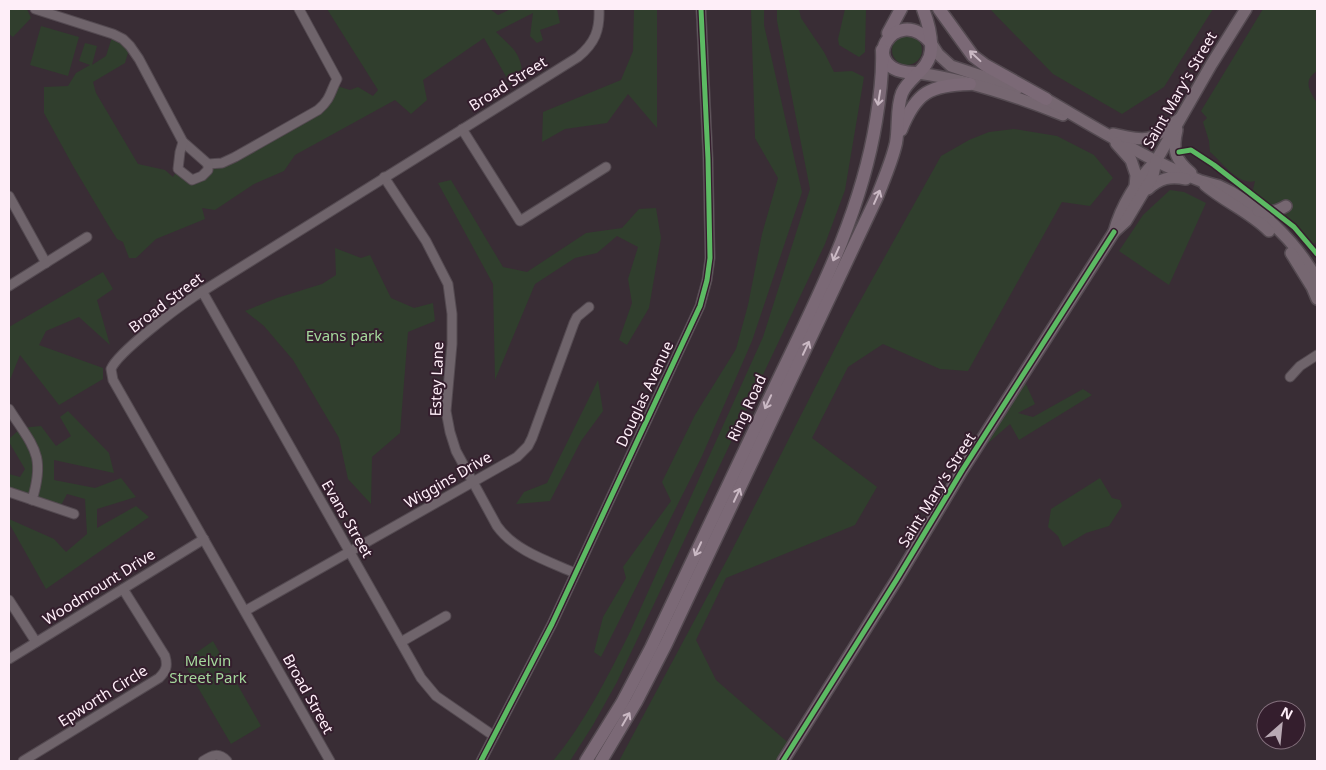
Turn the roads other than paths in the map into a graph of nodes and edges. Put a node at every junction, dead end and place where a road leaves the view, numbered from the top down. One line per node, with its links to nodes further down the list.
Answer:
1 (35, 9): 18 (street)
2 (300, 9): 21 (street)
3 (598, 9): 16 (street, Broad Street)
4 (701, 9): 45 (street, Douglas Avenue)
5 (901, 9): 9 (highway)
6 (923, 9): 10 (highway)
7 (939, 9): 14 (highway, one-way to 7)
8 (1246, 9): 15 (main road, Saint Mary's Street)
9 (887, 36): 10 (highway); 11 (highway)
10 (931, 43): 12 (highway); 14 (main road)
11 (882, 50): 12 (highway); 59 (highway, Ring Road, one-way to 59)
12 (918, 73): 13 (main road); 19 (highway, Ring Road)
13 (970, 84): 17 (main road); 19 (highway)
14 (1046, 99): 17 (main road)
15 (1179, 119): 17 (main road); 20 (main road, Saint Mary's Street); 24 (main road)
16 (462, 129): 22 (street); 23 (street, Broad Street)
17 (1098, 130): 20 (main road); 25 (main road)
18 (183, 142): 21 (street); 21 (street)
19 (896, 142): 60 (highway, Ring Road, one-way to 19)
20 (1156, 161): 24 (main road); 25 (main road, Saint Mary's Street)
21 (208, 164)
22 (606, 167)
23 (384, 177): 33 (street, Broad Street); 39 (street, Estey Lane)
24 (1200, 181): 25 (main road); 27 (main road); 34 (main road)
25 (1138, 191): 61 (main road, Saint Mary's Street)
26 (9, 196): 30 (street)
27 (1258, 211): 28 (main road); 28 (main road)
28 (1280, 232): 31 (main road)
29 (87, 237): 30 (street)
30 (46, 263): 32 (street)
31 (1317, 280)
32 (9, 286)
33 (202, 291): 43 (street, Broad Street); 44 (street, Evans Street)
34 (1317, 299)
35 (589, 307): 39 (street, Wiggins Drive)
36 (1317, 355): 37 (street)
37 (1290, 377)
38 (9, 409): 41 (street)
39 (472, 482): 44 (street, Wiggins Drive); 45 (street, Estey Lane)
40 (9, 492): 41 (street)
41 (32, 500): 42 (street)
42 (74, 514)
43 (204, 539): 46 (street, Woodmount Drive); 48 (street, Broad Street)
44 (350, 552): 48 (street, Wiggins Drive); 51 (street, Evans Street)
45 (575, 573): 53 (street, Douglas Avenue)
46 (123, 589): 50 (street, Woodmount Drive); 54 (street, Epworth Circle)
47 (9, 600): 50 (street)
48 (245, 611): 57 (street, Broad Street)
49 (446, 616): 51 (street)
50 (36, 642): 52 (street, Woodmount Drive)
51 (401, 642): 53 (street, Evans Street)
52 (9, 659)
53 (494, 736): 58 (street, Douglas Avenue)
54 (23, 761)
55 (203, 761): 56 (street)
56 (227, 761)
57 (330, 761)
58 (481, 761)
59 (586, 761)
60 (601, 761)
61 (783, 761)

